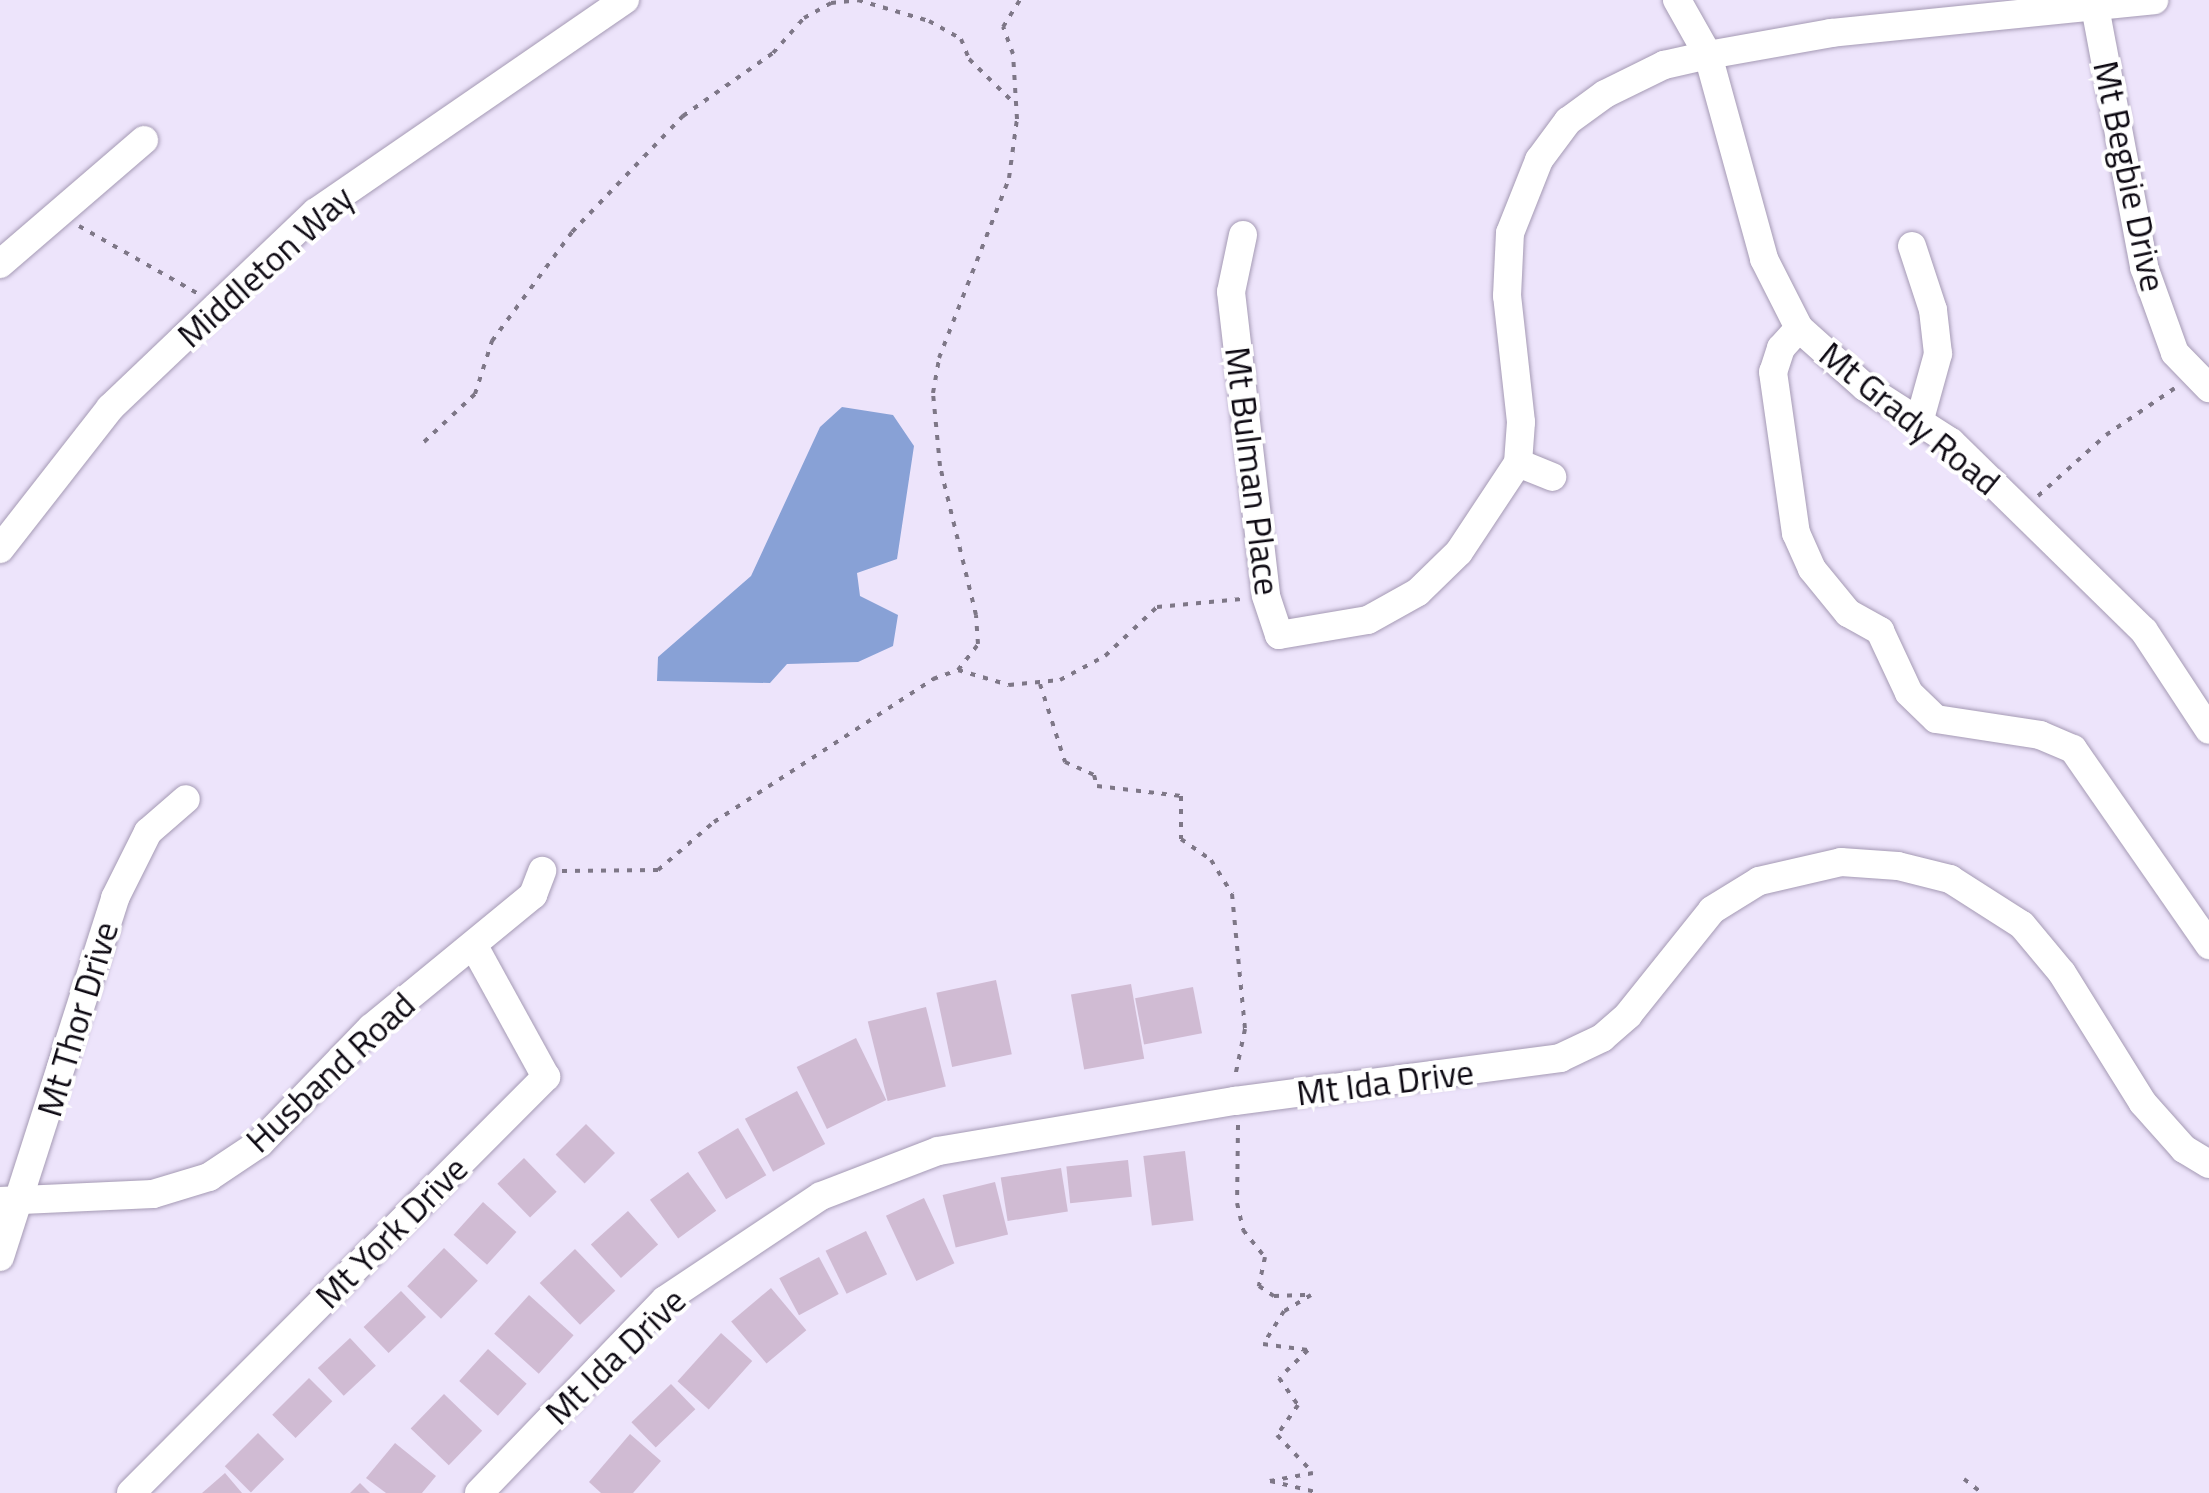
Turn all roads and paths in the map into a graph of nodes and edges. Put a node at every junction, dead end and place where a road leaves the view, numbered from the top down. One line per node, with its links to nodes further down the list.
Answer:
1 (626, 0): 13 (street, Middleton Way)
2 (1020, 0): 7 (path)
3 (1677, 0): 6 (street, Mt Grady Road)
4 (2154, 0): 5 (street)
5 (2094, 7): 6 (street); 15 (street, Mt Begbie Drive)
6 (1708, 55): 14 (street, Mt Grady Road); 18 (street)
7 (1015, 104): 17 (path); 23 (path)
8 (144, 140): 9 (street)
9 (56, 214): 12 (street); 13 (path)
10 (1242, 235): 22 (street, Mt Bulman Place)
11 (1912, 246): 16 (street)
12 (0, 264)
13 (218, 305): 21 (street, Middleton Way)
14 (1799, 328): 16 (street, Mt Grady Road); 28 (street)
15 (2202, 381): 20 (path)
16 (1920, 420): 20 (street, Mt Grady Road)
17 (424, 442)
18 (1518, 463): 19 (street); 22 (street, Mt Bulman Place)
19 (1552, 477)
20 (2020, 510): 25 (street, Mt Grady Road)
21 (0, 549)
22 (1266, 596): 24 (path)
23 (958, 670): 24 (path); 27 (path)
24 (1040, 684): 30 (path)
25 (2209, 730)
26 (186, 799): 33 (street, Mt Thor Drive)
27 (542, 871): 29 (street, Husband Road)
28 (2209, 945)
29 (474, 946): 33 (street, Husband Road); 36 (street, Mt York Drive)
30 (1234, 1087)
31 (1236, 1110): 38 (path)
32 (2209, 1164): 37 (street, Mt Ida Drive)
33 (10, 1200): 34 (street, Mt Thor Drive)
34 (0, 1257)
35 (1964, 1479): 39 (path)
36 (131, 1493)
37 (479, 1493)
38 (1320, 1493)
39 (1982, 1493)

